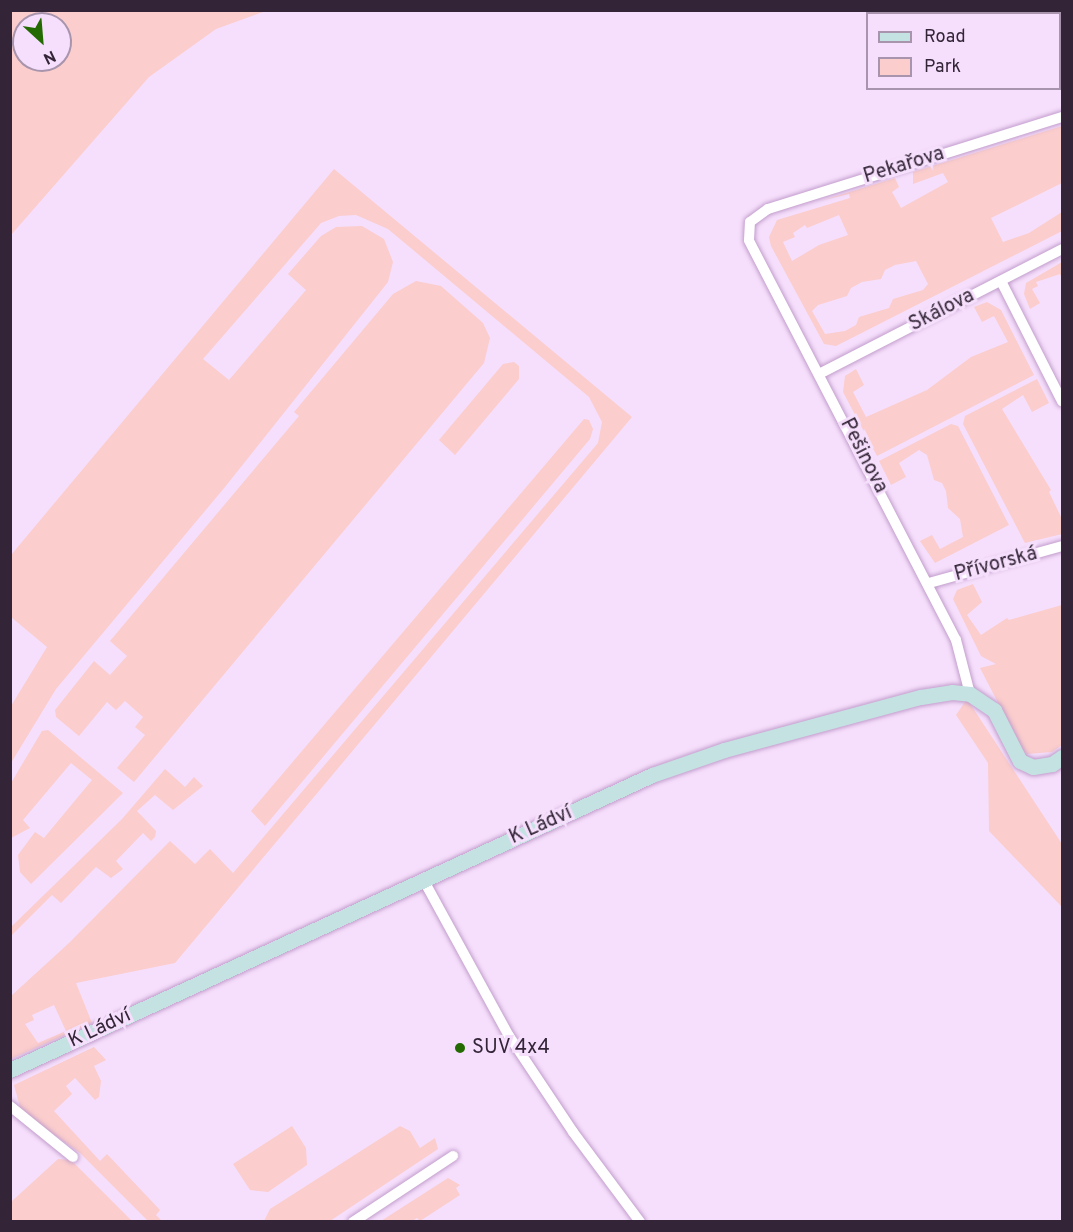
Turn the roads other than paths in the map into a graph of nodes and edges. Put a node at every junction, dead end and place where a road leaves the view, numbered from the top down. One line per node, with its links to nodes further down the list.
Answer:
1 (1062, 117): 2 (street, Pekařova)
2 (750, 222): 5 (street, Pešinova)
3 (1062, 249): 4 (street, Skálova)
4 (1001, 281): 5 (street, Skálova); 6 (street)
5 (821, 373): 8 (street, Pešinova)
6 (1062, 401)
7 (1062, 546): 8 (street, Přívorská)
8 (928, 583): 9 (street, Pešinova)
9 (970, 694): 10 (street); 11 (street, K Ládví)
10 (1062, 757)
11 (423, 879): 12 (street, K Ládví); 17 (street)
12 (10, 1070)
13 (10, 1106): 15 (street)
14 (453, 1156): 16 (street)
15 (73, 1157)
16 (353, 1221)
17 (640, 1221)

